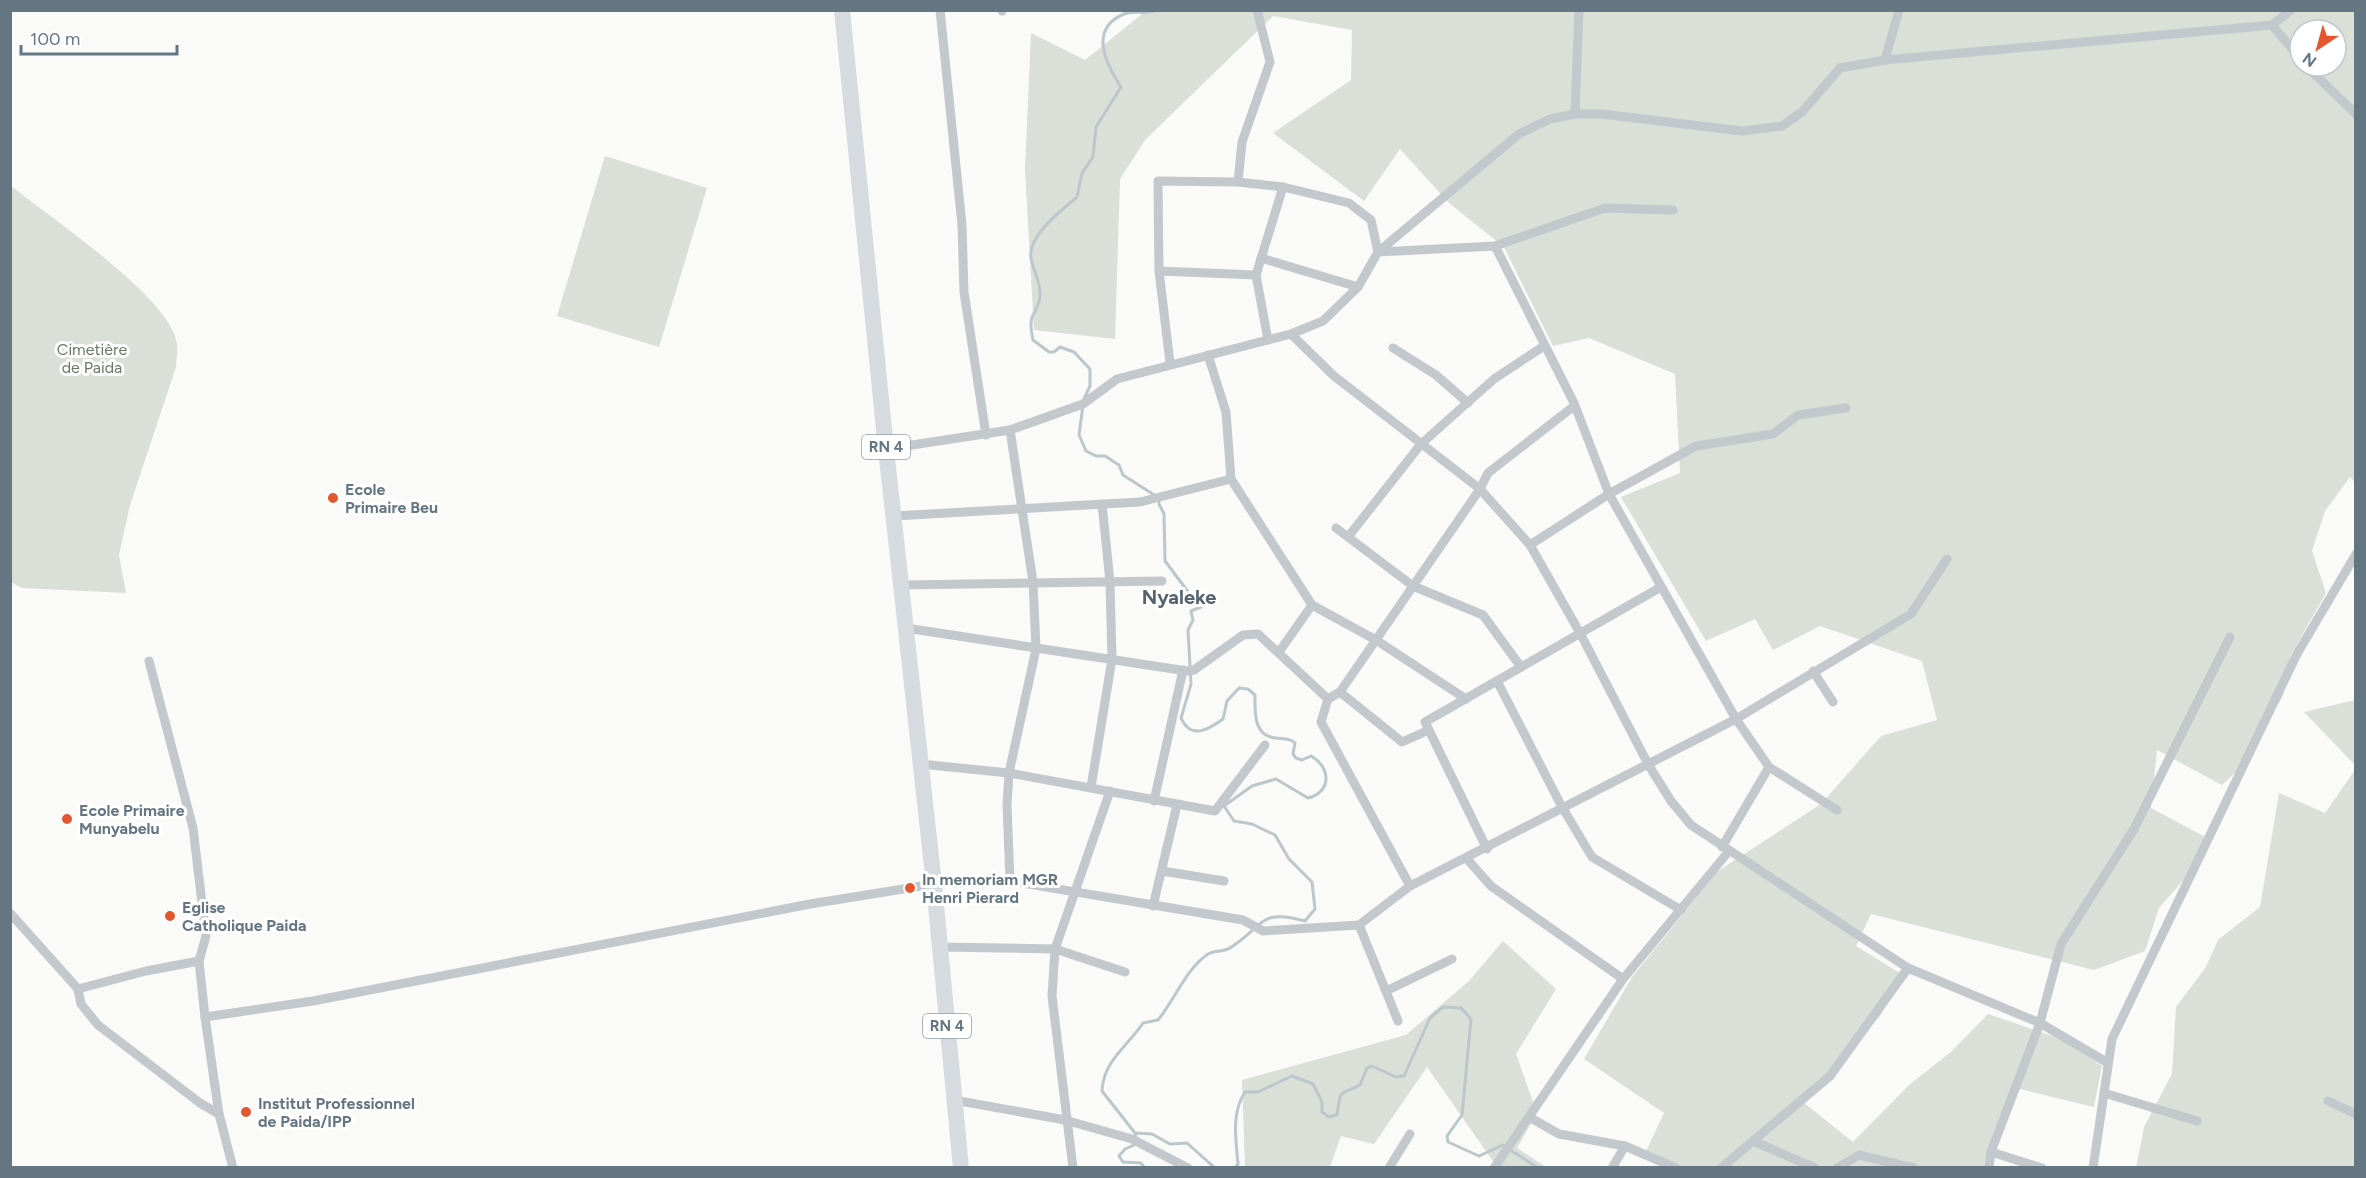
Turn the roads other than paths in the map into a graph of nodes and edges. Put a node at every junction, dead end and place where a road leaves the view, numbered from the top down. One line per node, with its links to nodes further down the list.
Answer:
1 (842, 10): 34 (highway, RN 4)
2 (940, 10): 32 (street)
3 (1257, 10): 13 (street)
4 (1579, 10): 11 (street)
5 (1899, 10): 9 (street)
6 (2291, 10): 7 (street)
7 (2272, 25): 8 (street); 9 (street)
8 (2288, 44)
9 (1885, 60): 11 (street)
10 (2318, 78): 12 (street)
11 (1575, 114): 17 (street)
12 (2355, 114)
13 (1238, 182): 14 (street); 19 (street)
14 (1283, 187): 17 (street); 18 (street)
15 (1673, 210): 16 (street)
16 (1495, 246): 17 (street); 24 (street)
17 (1378, 252): 21 (street)
18 (1261, 258): 20 (street); 21 (street)
19 (1159, 271): 20 (street); 27 (street)
20 (1256, 275): 23 (street)
21 (1358, 287): 22 (street)
22 (1291, 334): 23 (street); 33 (street)
23 (1268, 340): 26 (street)
24 (1544, 346): 28 (street); 29 (street)
25 (1393, 348): 28 (street)
26 (1208, 355): 27 (street); 35 (street)
27 (1170, 363): 31 (street)
28 (1468, 403): 33 (street)
29 (1574, 406): 36 (street); 37 (street)
30 (1846, 408): 37 (street)
31 (1010, 430): 32 (street); 39 (street)
32 (986, 435): 34 (street)
33 (1421, 444): 36 (street); 42 (street)
34 (886, 449): 40 (highway, RN 4)
35 (1231, 479): 38 (street); 52 (street)
36 (1480, 489): 43 (street); 50 (street)
37 (1609, 494): 43 (street); 51 (street)
38 (1102, 504): 39 (street); 47 (street)
39 (1024, 510): 40 (street); 46 (street)
40 (894, 516): 49 (highway, RN 4)
41 (1336, 528): 42 (street)
42 (1348, 537): 50 (street)
43 (1530, 545): 54 (street)
44 (2355, 554): 107 (street)
45 (1947, 559): 63 (street)
46 (1034, 582): 47 (street); 49 (street); 57 (street)
47 (1110, 582): 48 (street); 59 (street)
48 (1162, 582)
49 (902, 585): 53 (highway, RN 4)
50 (1413, 586): 56 (street); 61 (street)
51 (1661, 586): 54 (street); 69 (street)
52 (1312, 605): 56 (street); 58 (street)
53 (906, 628): 57 (street); 72 (highway, RN 4)
54 (1580, 633): 61 (street); 73 (street)
55 (2230, 637): 106 (street)
56 (1376, 640): 65 (street); 67 (street)
57 (1036, 649): 59 (street); 75 (street)
58 (1278, 652): 62 (street); 66 (street)
59 (1112, 659): 62 (street); 76 (street)
60 (149, 661): 98 (street)
61 (1521, 667): 64 (street)
62 (1188, 670): 78 (street)
63 (1813, 671): 68 (street); 69 (street)
64 (1497, 681): 67 (street); 80 (street)
65 (1340, 692): 66 (street); 70 (street)
66 (1328, 699): 89 (street)
67 (1466, 699): 70 (street)
68 (1833, 702)
69 (1736, 719): 73 (street); 74 (street)
70 (1429, 730): 82 (street)
71 (1265, 745): 79 (street)
72 (920, 764): 75 (street); 88 (highway, RN 4)
73 (1648, 764): 80 (street); 83 (street)
74 (1769, 767): 81 (street); 83 (street)
75 (1009, 773): 76 (street); 86 (street)
76 (1091, 787): 77 (street)
77 (1110, 791): 78 (street); 90 (street)
78 (1154, 801): 79 (street)
79 (1177, 805): 85 (street)
80 (1562, 807): 82 (street); 92 (street)
81 (1837, 810)
82 (1487, 849): 84 (street)
83 (1725, 849): 92 (street); 99 (street)
84 (1467, 859): 89 (street); 101 (street)
85 (1162, 871): 87 (street); 91 (street)
86 (1010, 881): 88 (street); 90 (street)
87 (1224, 881)
88 (934, 884): 95 (highway, RN 4); 104 (street)
89 (1410, 886): 94 (street)
90 (1076, 891): 91 (street); 96 (street)
91 (1153, 906): 94 (street)
92 (1681, 910): 101 (street)
93 (10, 913): 102 (street)
94 (1359, 925): 103 (street)
95 (940, 947): 96 (street); 109 (highway, RN 4)
96 (1054, 949): 100 (street); 114 (street)
97 (1452, 959): 103 (street)
98 (199, 961): 102 (street); 104 (street)
99 (1908, 968): 106 (street); 117 (street)
100 (1125, 972)
101 (1623, 979): 113 (street)
102 (78, 989): 111 (street)
103 (1386, 991): 105 (street)
104 (205, 1017): 111 (street)
105 (1398, 1021)
106 (2040, 1023): 107 (street); 119 (street)
107 (2108, 1064): 108 (street)
108 (2104, 1094): 115 (street); 135 (street)
109 (954, 1100): 114 (street); 122 (highway, RN 4)
110 (2328, 1101): 112 (street)
111 (219, 1114): 121 (street)
112 (2355, 1114)
113 (1529, 1117): 118 (street); 126 (street)
114 (1065, 1120): 123 (street); 124 (street)
115 (2197, 1121)
116 (1410, 1134): 125 (street)
117 (1753, 1141): 129 (street); 130 (street)
118 (1625, 1146): 127 (street); 128 (street)
119 (1991, 1152): 133 (street); 134 (street)
120 (1900, 1166): 131 (street); 132 (street)
121 (233, 1167)
122 (961, 1167)
123 (1073, 1167)
124 (1188, 1167)
125 (1389, 1167)
126 (1494, 1167)
127 (1612, 1167)
128 (1676, 1167)
129 (1721, 1167)
130 (1815, 1167)
131 (1837, 1167)
132 (1914, 1167)
133 (1989, 1167)
134 (2042, 1167)
135 (2093, 1167)

